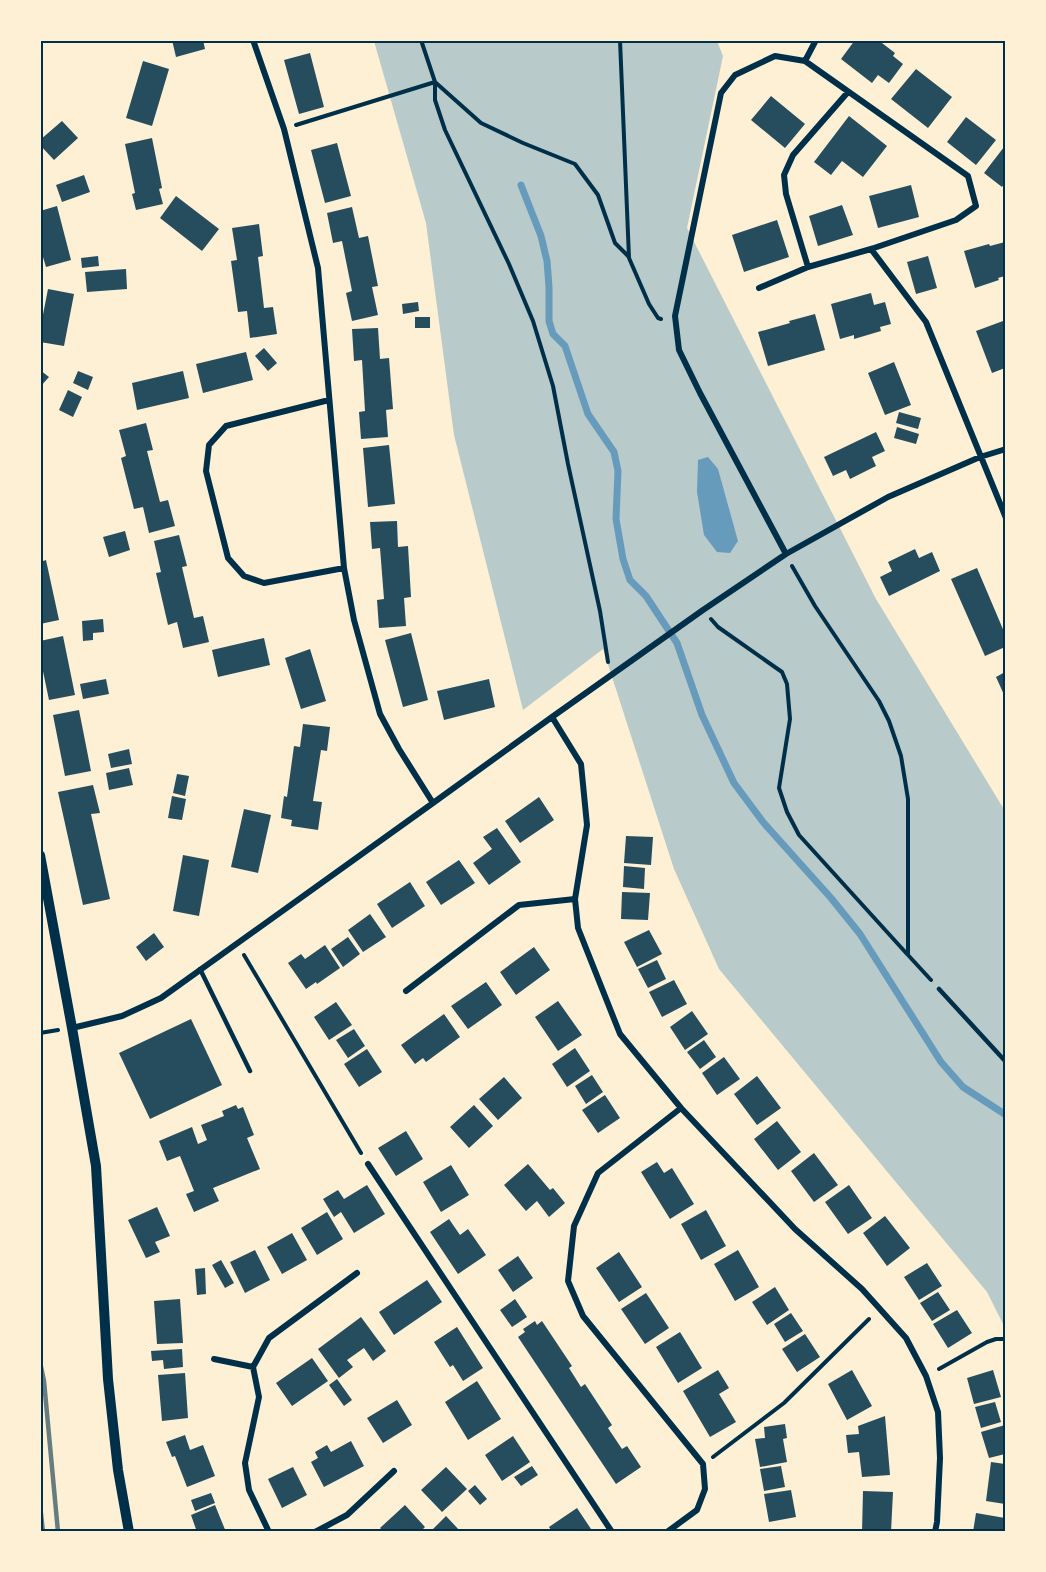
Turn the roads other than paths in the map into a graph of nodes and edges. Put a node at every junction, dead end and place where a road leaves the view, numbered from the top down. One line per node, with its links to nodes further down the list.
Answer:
1 (253, 40): 8 (street)
2 (816, 40): 3 (street)
3 (805, 61): 4 (street); 12 (street)
4 (848, 92): 5 (street); 6 (street)
5 (871, 249): 6 (street); 10 (street)
6 (808, 267): 7 (street)
7 (759, 288)
8 (329, 400): 13 (street); 13 (street)
9 (1005, 449): 10 (street)
10 (980, 457): 11 (street); 12 (street)
11 (1005, 518)
12 (786, 554): 14 (street)
13 (344, 568): 15 (street)
14 (552, 717): 15 (street); 17 (street)
15 (433, 803): 18 (street)
16 (40, 855): 21 (street)
17 (575, 899): 20 (street); 24 (street)
18 (200, 969): 21 (street); 23 (lane)
19 (939, 989): 22 (lane)
20 (406, 991)
21 (72, 1028): 30 (street)
22 (1005, 1062)
23 (250, 1071)
24 (681, 1108): 34 (street); 35 (street)
25 (368, 1164): 33 (street)
26 (357, 1273): 28 (street)
27 (214, 1359): 28 (street)
28 (253, 1367): 31 (street)
29 (394, 1471): 32 (street)
30 (129, 1532)
31 (269, 1532)
32 (315, 1532)
33 (612, 1532)
34 (667, 1532)
35 (935, 1532)

